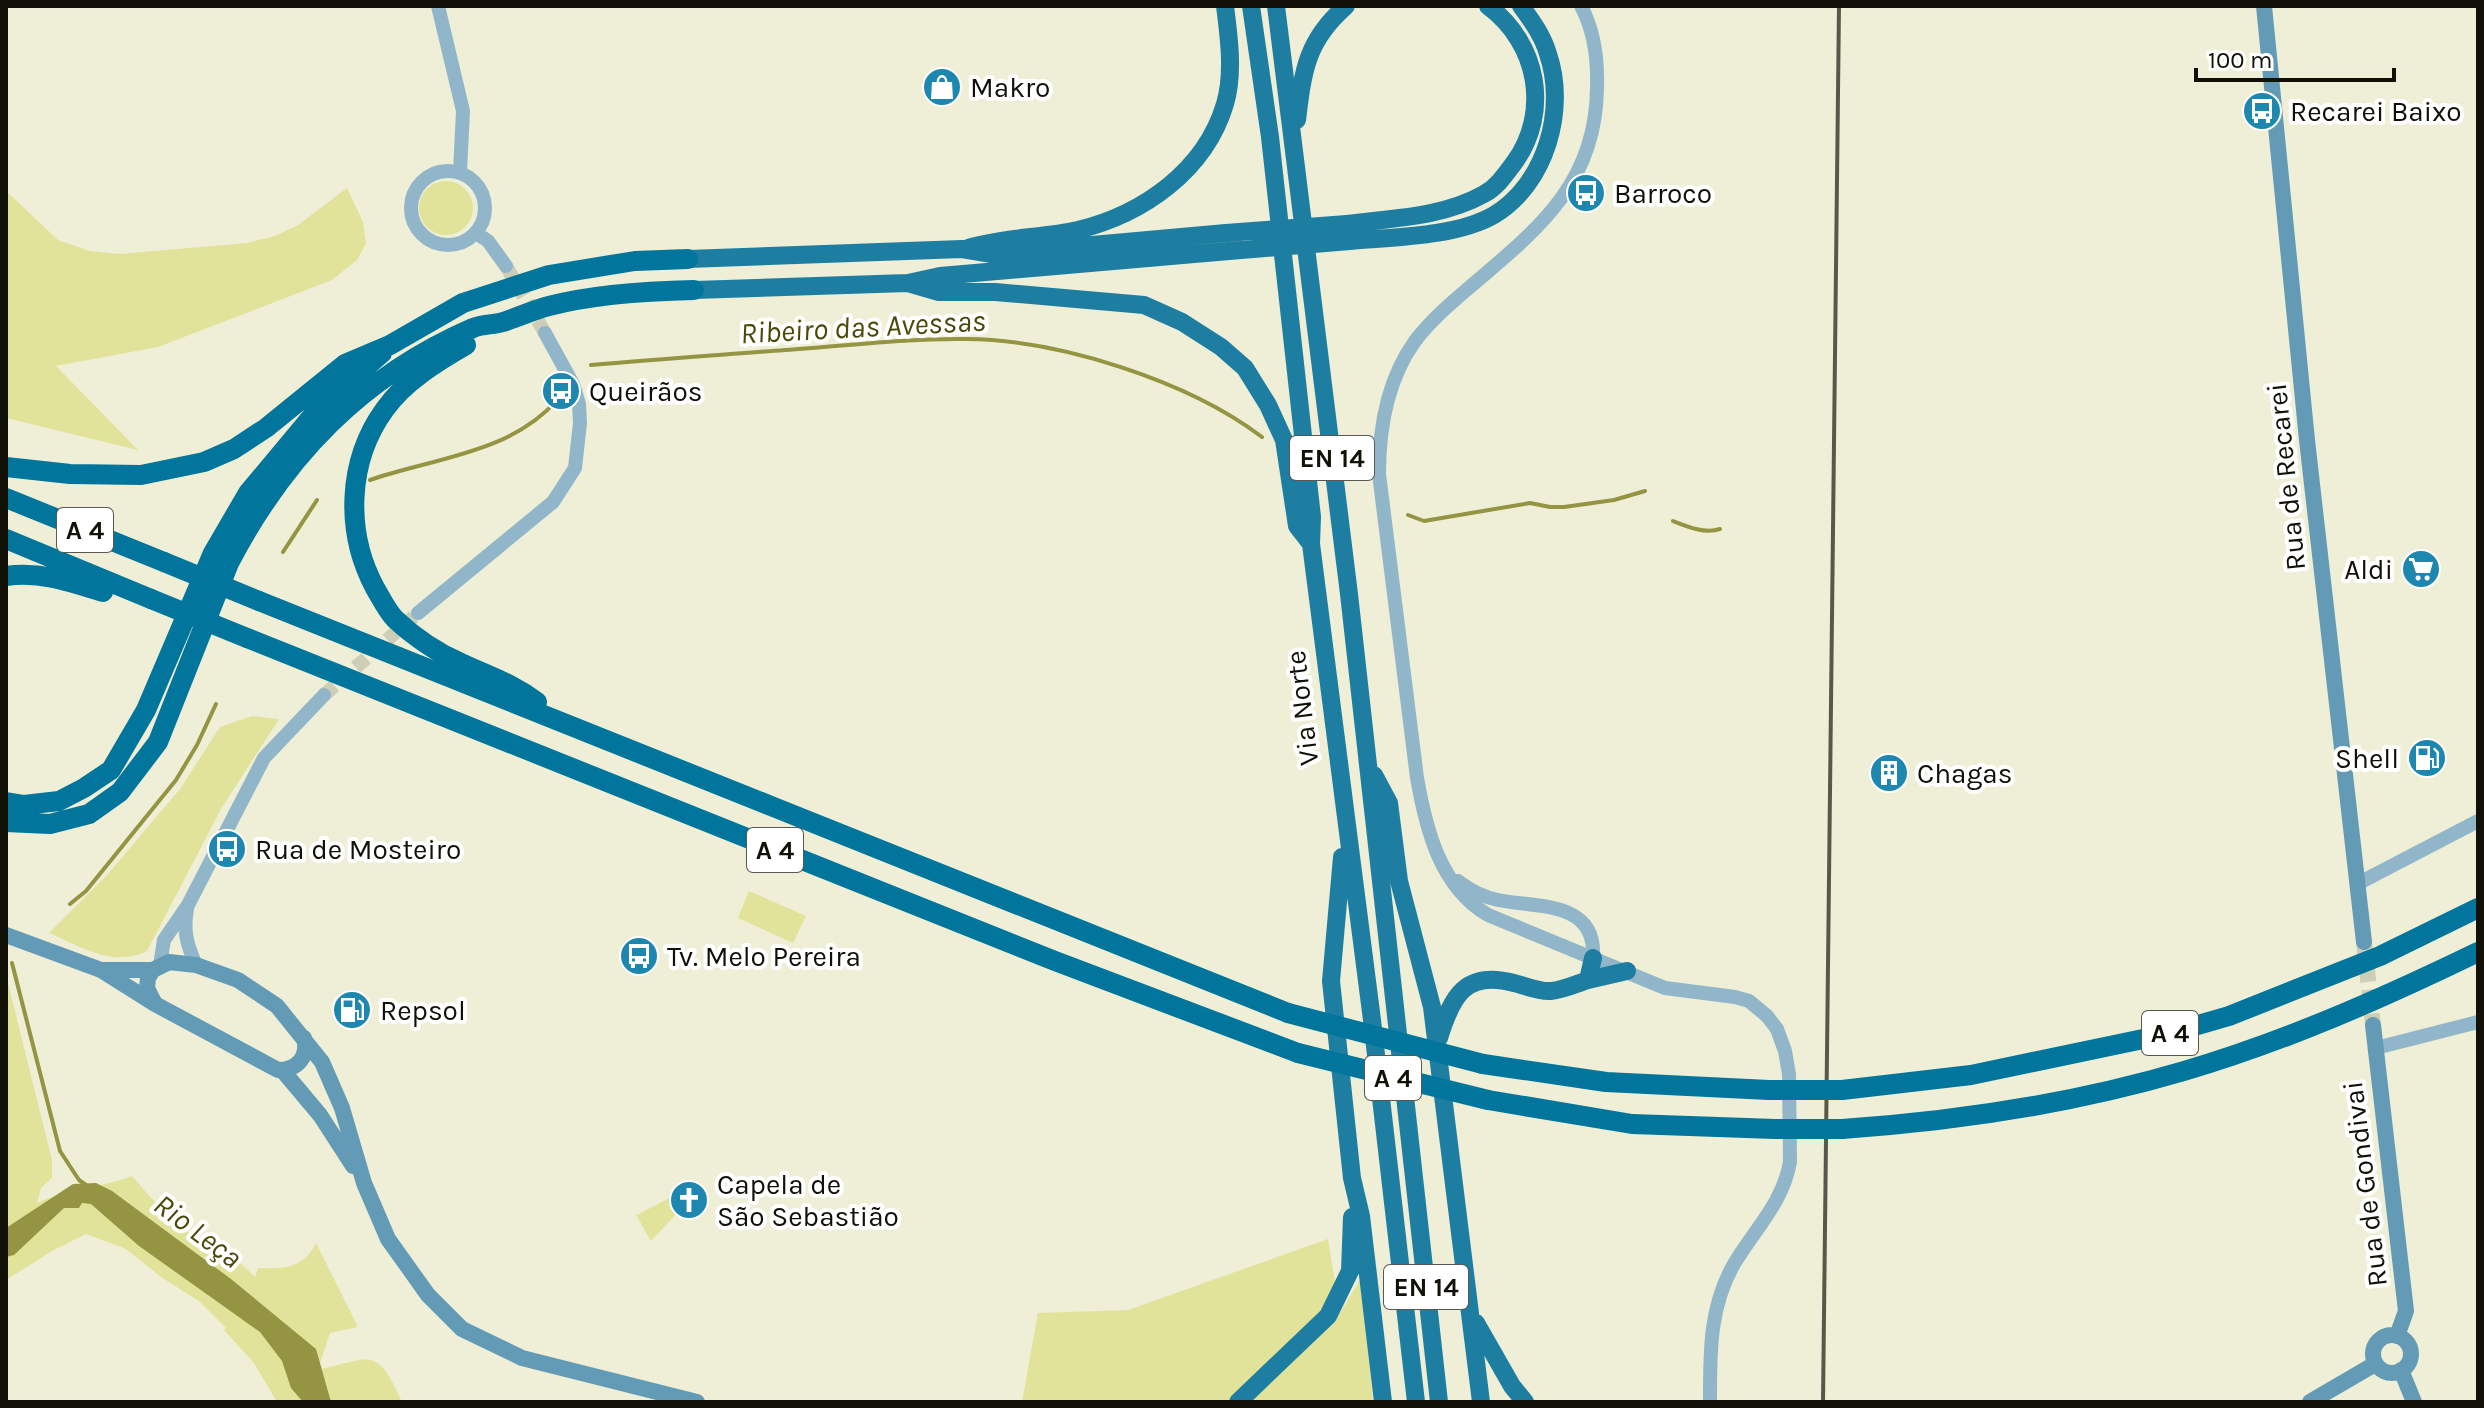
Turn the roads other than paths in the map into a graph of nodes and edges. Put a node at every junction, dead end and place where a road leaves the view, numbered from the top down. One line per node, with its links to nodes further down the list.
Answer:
1 (438, 6): 11 (street)
2 (1225, 6): 15 (highway)
3 (1251, 6): 26 (highway, Via Norte / EN 14)
4 (1276, 6): 10 (highway, EN 14)
5 (1346, 6): 10 (highway)
6 (1488, 6): 12 (highway)
7 (1521, 6): 12 (highway)
8 (1581, 6): 37 (street)
9 (2264, 6): 38 (main road, Rua de Recarei)
10 (1294, 150): 32 (highway, EN 14)
11 (460, 172): 13 (street); 13 (street)
12 (1349, 232): 14 (highway, bridge)
13 (476, 233): 17 (street)
14 (1227, 242): 15 (highway); 18 (highway)
15 (962, 249): 16 (highway)
16 (688, 259): 22 (highway)
17 (506, 266)
18 (908, 283): 19 (highway); 26 (highway)
19 (694, 290): 20 (highway)
20 (500, 323): 30 (highway); 35 (highway)
21 (545, 333): 29 (street)
22 (390, 345): 23 (highway); 33 (highway)
23 (6, 467)
24 (6, 498): 30 (highway, A 4, bridge)
25 (6, 539): 28 (highway, A 4)
26 (1311, 544): 36 (highway, Via Norte / EN 14)
27 (6, 576): 28 (highway)
28 (151, 599): 44 (highway, A 4, bridge)
29 (418, 613)
30 (511, 692): 40 (highway, A 4, bridge)
31 (324, 695): 39 (street)
32 (1369, 765): 55 (highway); 68 (highway, EN 14)
33 (6, 802)
34 (2478, 821): 38 (street)
35 (6, 822)
36 (1345, 826): 58 (highway); 67 (highway, Via Norte / EN 14)
37 (1446, 870): 41 (street); 45 (street)
38 (2357, 884): 43 (main road, Rua de Recarei)
39 (188, 905): 46 (street); 47 (street)
40 (2478, 908)
41 (1589, 934): 45 (street); 49 (street)
42 (6, 935): 48 (main road)
43 (2364, 942)
44 (2478, 952)
45 (1593, 958): 49 (street); 50 (highway)
46 (196, 965): 47 (main road); 54 (main road)
47 (156, 968): 48 (main road); 51 (main road)
48 (101, 970): 51 (main road)
49 (1627, 971): 50 (highway); 71 (street)
50 (1588, 980): 55 (highway)
51 (155, 1004): 57 (main road)
52 (2478, 1022): 56 (street)
53 (2373, 1025): 56 (main road, Rua de Gondivai)
54 (303, 1036): 57 (main road); 59 (main road)
55 (1436, 1044): 60 (highway)
56 (2376, 1048): 61 (main road, Rua de Gondivai)
57 (283, 1071): 59 (main road)
58 (1352, 1178): 65 (highway); 66 (highway)
59 (364, 1183): 64 (main road)
60 (1470, 1314): 69 (highway); 70 (highway)
61 (2397, 1336): 62 (main road); 63 (main road, Rua de Gondivai)
62 (2375, 1364): 63 (main road); 72 (main road)
63 (2401, 1370): 73 (main road, Rua de Gondivai)
64 (697, 1402)
65 (1238, 1402)
66 (1383, 1402)
67 (1416, 1402)
68 (1439, 1402)
69 (1481, 1402)
70 (1525, 1402)
71 (1710, 1402)
72 (2310, 1402)
73 (2414, 1402)

